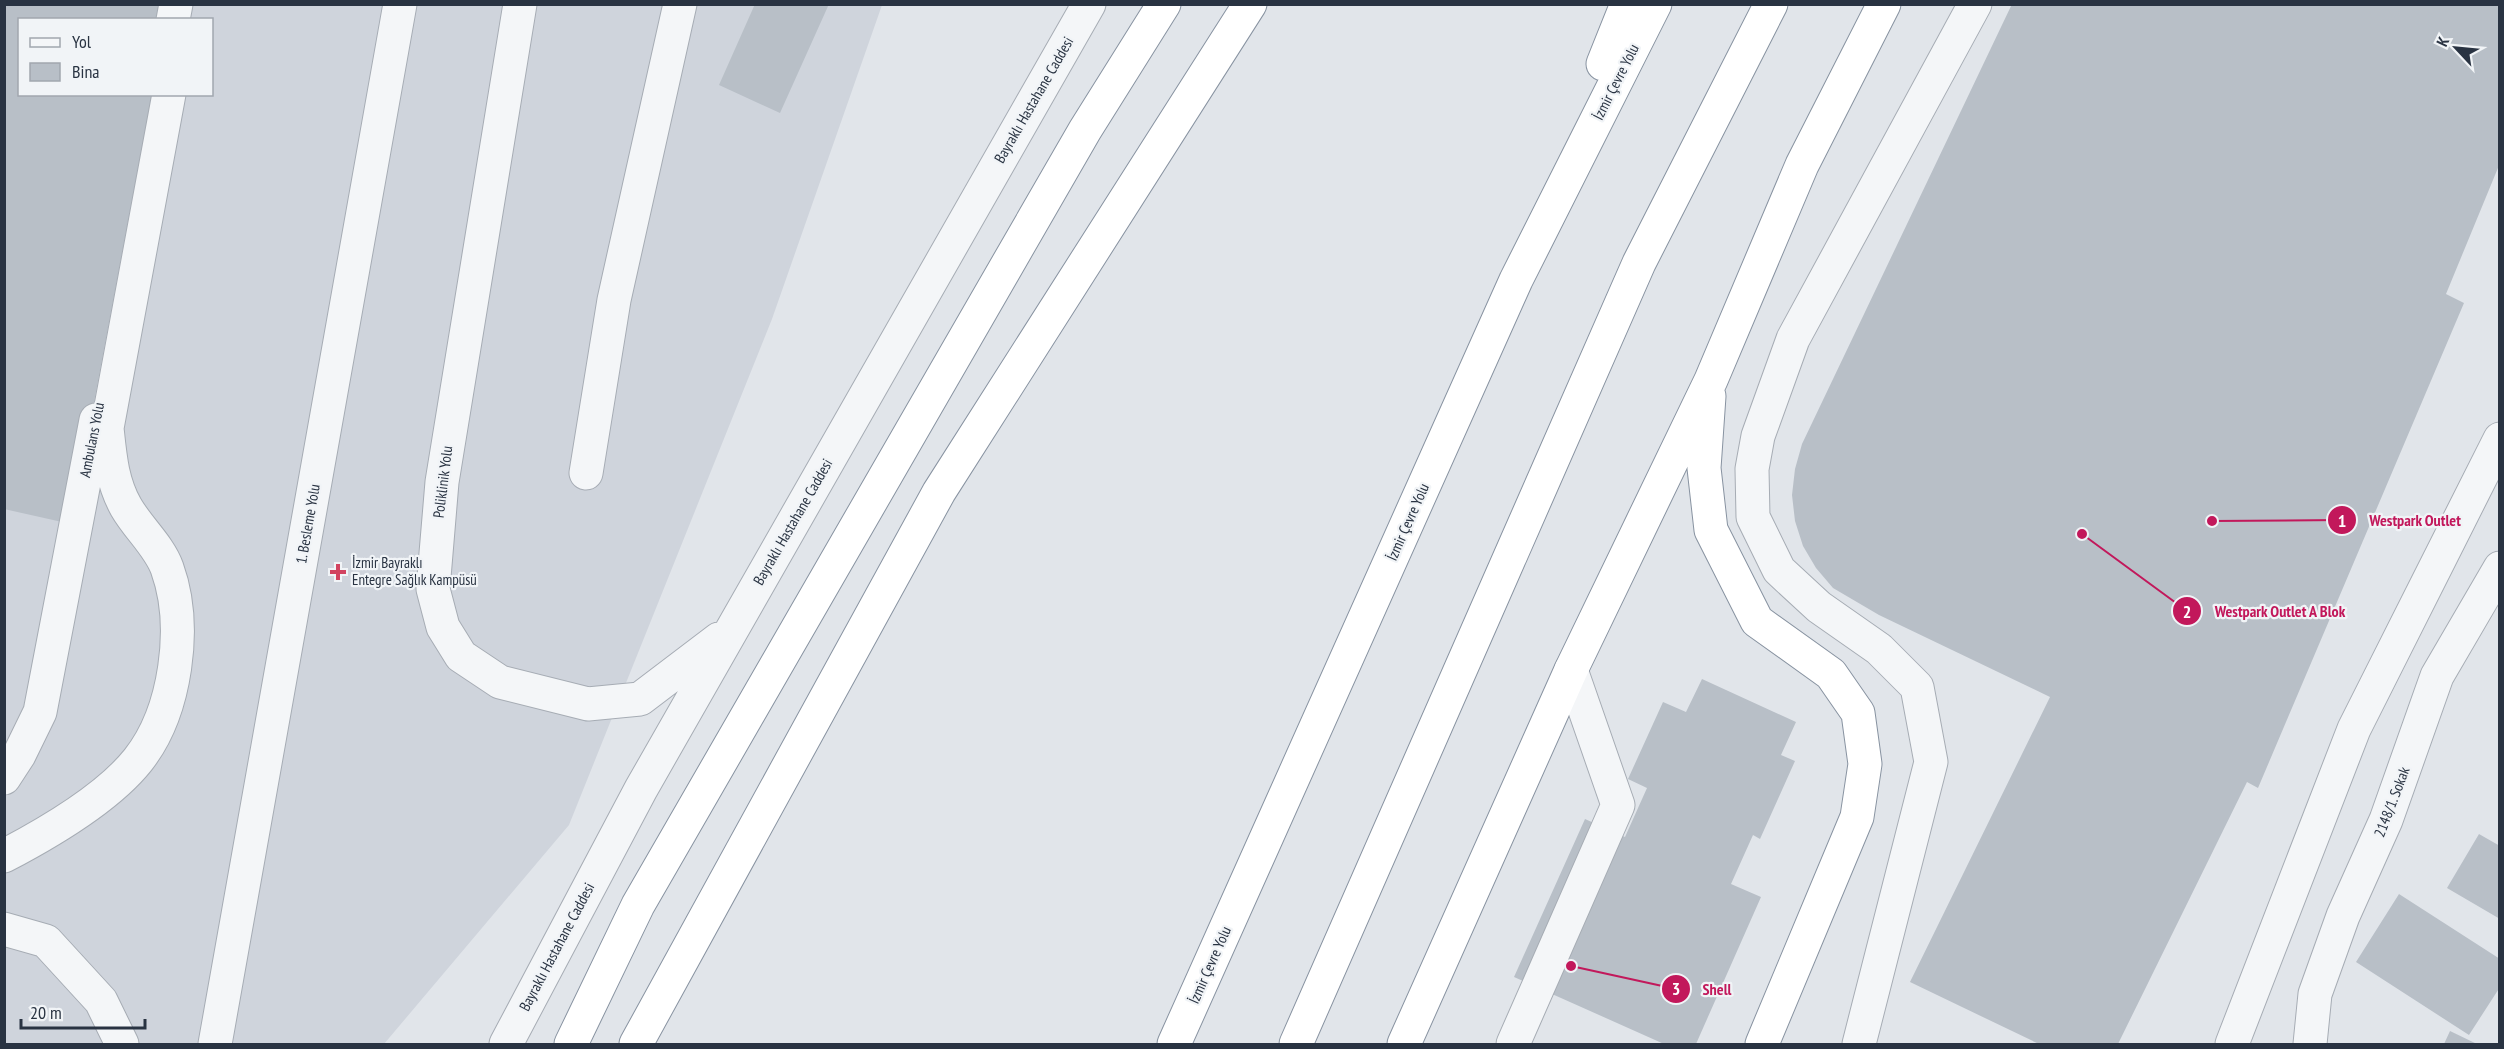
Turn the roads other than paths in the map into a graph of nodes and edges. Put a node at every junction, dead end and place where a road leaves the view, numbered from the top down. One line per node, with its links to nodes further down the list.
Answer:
1 (400, 4): 25 (street, 1. Besleme Yolu)
2 (520, 4): 19 (street, Poliklinik Yolu)
3 (680, 4): 17 (street)
4 (1089, 4): 19 (street, Bayraklı Hastahane Caddesi)
5 (1164, 4): 27 (highway)
6 (1250, 4): 28 (highway)
7 (1627, 4): 14 (highway)
8 (1655, 4): 14 (highway, İzmir Çevre Yolu)
9 (1771, 4): 30 (highway)
10 (1884, 4): 15 (highway)
11 (1975, 4): 34 (street)
12 (159, 96): 21 (street, Ambulans Yolu)
13 (169, 96): 22 (street)
14 (1516, 280): 29 (highway, İzmir Çevre Yolu)
15 (1711, 380): 20 (highway); 33 (highway)
16 (2499, 439): 35 (street)
17 (586, 474)
18 (2499, 568): 36 (street, 2148/1. Sokak)
19 (730, 631): 26 (street, Bayraklı Hastahane Caddesi)
20 (1571, 670): 31 (highway); 32 (street)
21 (4, 778)
22 (4, 856)
23 (4, 929): 24 (street)
24 (122, 1044)
25 (215, 1044)
26 (506, 1044)
27 (571, 1044)
28 (636, 1044)
29 (1174, 1044)
30 (1296, 1044)
31 (1404, 1044)
32 (1512, 1044)
33 (1762, 1044)
34 (1858, 1044)
35 (2232, 1044)
36 (2310, 1044)

